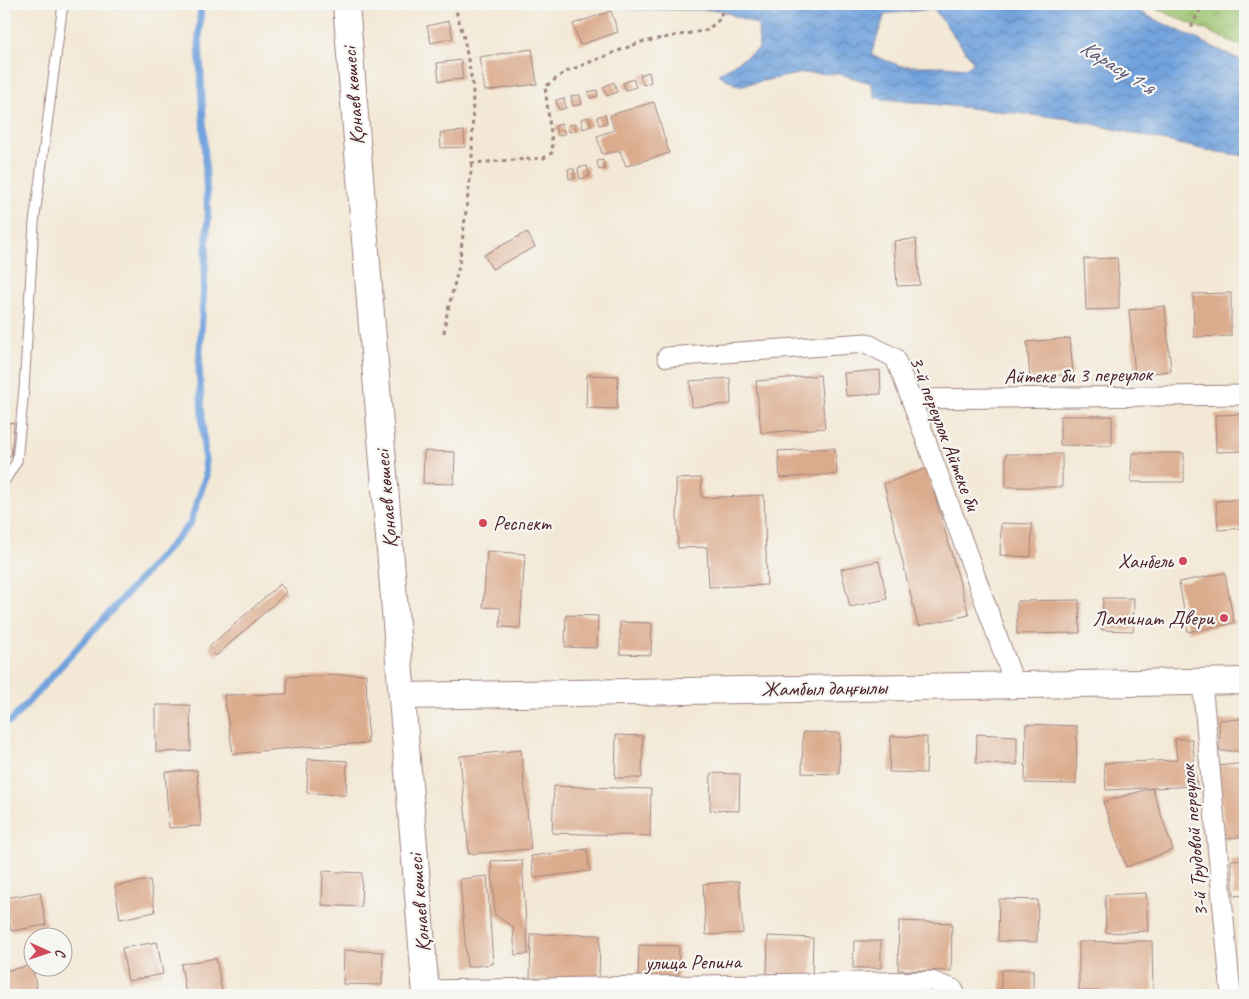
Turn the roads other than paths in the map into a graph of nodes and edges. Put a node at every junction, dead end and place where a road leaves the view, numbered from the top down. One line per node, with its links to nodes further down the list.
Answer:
1 (63, 4): 6 (lane)
2 (346, 4): 10 (main road, Қонаев көшесі)
3 (667, 357): 5 (street, 3-й переулок Айтеке би)
4 (1245, 395): 5 (street, Айтеке би 3 переулок)
5 (911, 399): 9 (street, 3-й переулок Айтеке би)
6 (4, 482)
7 (1245, 681): 8 (main road, Жамбыл даңғылы)
8 (1202, 682): 9 (main road, Жамбыл даңғылы); 13 (street, 3-й Трудовой переулок)
9 (1015, 685): 10 (main road, Жамбыл даңғылы)
10 (402, 696): 11 (main road, Қонаев көшесі)
11 (426, 992): 12 (street, улица Репина)
12 (956, 995)
13 (1231, 995)

